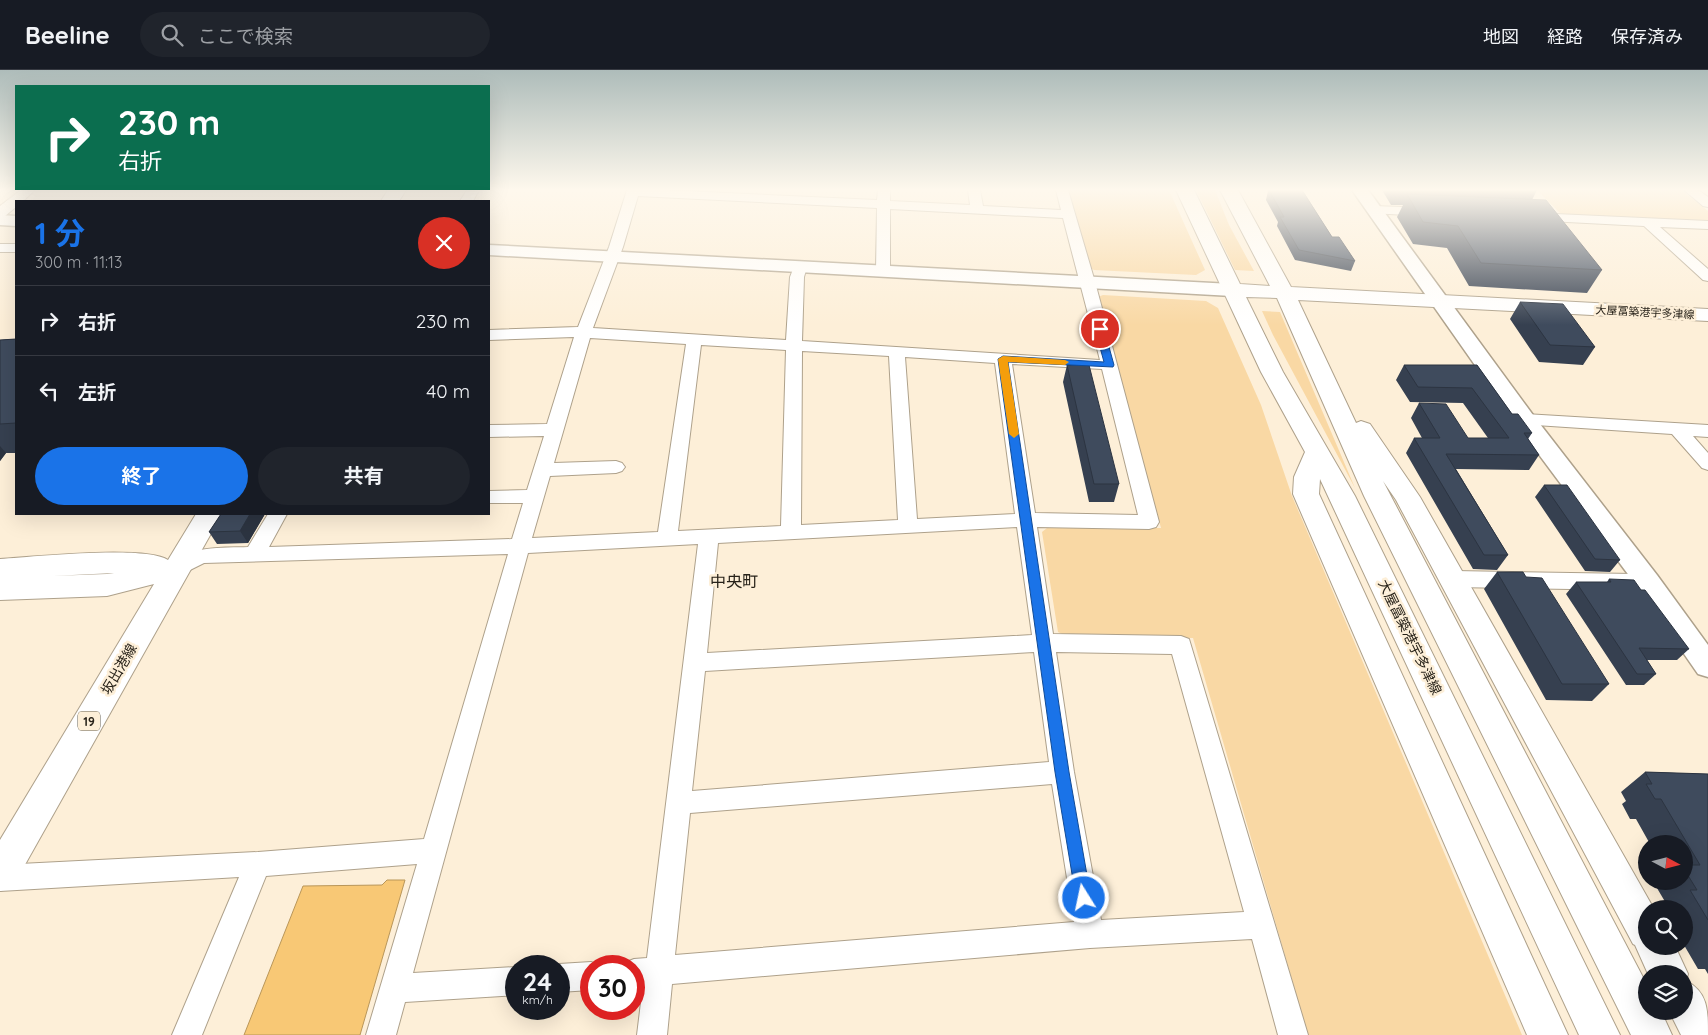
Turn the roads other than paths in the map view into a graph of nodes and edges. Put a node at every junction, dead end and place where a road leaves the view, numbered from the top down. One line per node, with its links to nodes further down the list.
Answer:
1 (618, 235): 11 (street)
2 (884, 235): 13 (street)
3 (1075, 235): 15 (street)
4 (1206, 235): 16 (main road)
5 (1253, 235): 17 (main road)
6 (1392, 235): 18 (street)
7 (1661, 235): 14 (street)
8 (0, 248): 9 (street)
9 (15, 248)
10 (490, 250): 11 (street)
11 (612, 256): 12 (street); 21 (street)
12 (800, 267): 13 (street); 23 (street)
13 (883, 271): 15 (street)
14 (1708, 277)
15 (1088, 282): 16 (street); 26 (street)
16 (1232, 290): 17 (main road, 大屋冨築港宇多津線); 33 (main road, 大屋冨築港宇多津線)
17 (1283, 292): 18 (main road, 大屋冨築港宇多津線); 27 (main road)
18 (1440, 301): 19 (main road, 大屋冨築港宇多津線); 28 (street)
19 (1708, 315)
20 (490, 334): 21 (street)
21 (584, 334): 22 (street); 29 (street)
22 (694, 341): 23 (street); 45 (street)
23 (794, 347): 24 (street); 43 (street)
24 (897, 353): 25 (street); 42 (street)
25 (1003, 359): 26 (street); 41 (street)
26 (1109, 365): 41 (street)
27 (1322, 372): 50 (main road); 74 (main road)
28 (1525, 420): 30 (street); 51 (street)
29 (556, 430): 31 (street); 36 (street)
30 (1677, 430): 32 (street); 34 (street)
31 (490, 431)
32 (1708, 431)
33 (1318, 452): 72 (main road); 73 (main road, 大屋冨築港宇多津線)
34 (1708, 464)
35 (616, 467): 36 (street)
36 (543, 470): 37 (street)
37 (535, 496): 38 (street); 46 (street)
38 (490, 497)
39 (208, 515): 48 (main road, 坂出港線)
40 (276, 515): 47 (street)
41 (1026, 520): 42 (street); 53 (street)
42 (908, 526): 43 (street)
43 (791, 533): 44 (street)
44 (709, 537): 45 (street); 54 (street)
45 (667, 539): 46 (street)
46 (520, 546): 47 (street); 58 (street)
47 (254, 554): 48 (street)
48 (178, 568): 49 (main road); 52 (main road); 60 (main road, 坂出港線 / 19)
49 (0, 569)
50 (1454, 579): 51 (street); 61 (main road)
51 (1648, 582): 55 (street)
52 (0, 589)
53 (1044, 642): 54 (street); 56 (street); 62 (street)
54 (694, 663): 57 (street)
55 (1708, 666)
56 (1062, 772): 57 (street); 63 (street)
57 (678, 803): 64 (street)
58 (433, 850): 59 (street); 66 (street)
59 (258, 864): 60 (street); 68 (street)
60 (0, 876)
61 (1638, 916)
62 (1262, 925): 63 (street); 71 (street)
63 (1090, 934): 64 (street)
64 (646, 972): 70 (street)
65 (505, 981): 66 (street)
66 (395, 988): 69 (street)
67 (1693, 1017): 75 (main road)
68 (187, 1035)
69 (381, 1035)
70 (652, 1035)
71 (1293, 1035)
72 (1548, 1035)
73 (1600, 1035)
74 (1652, 1035)
75 (1703, 1035)

